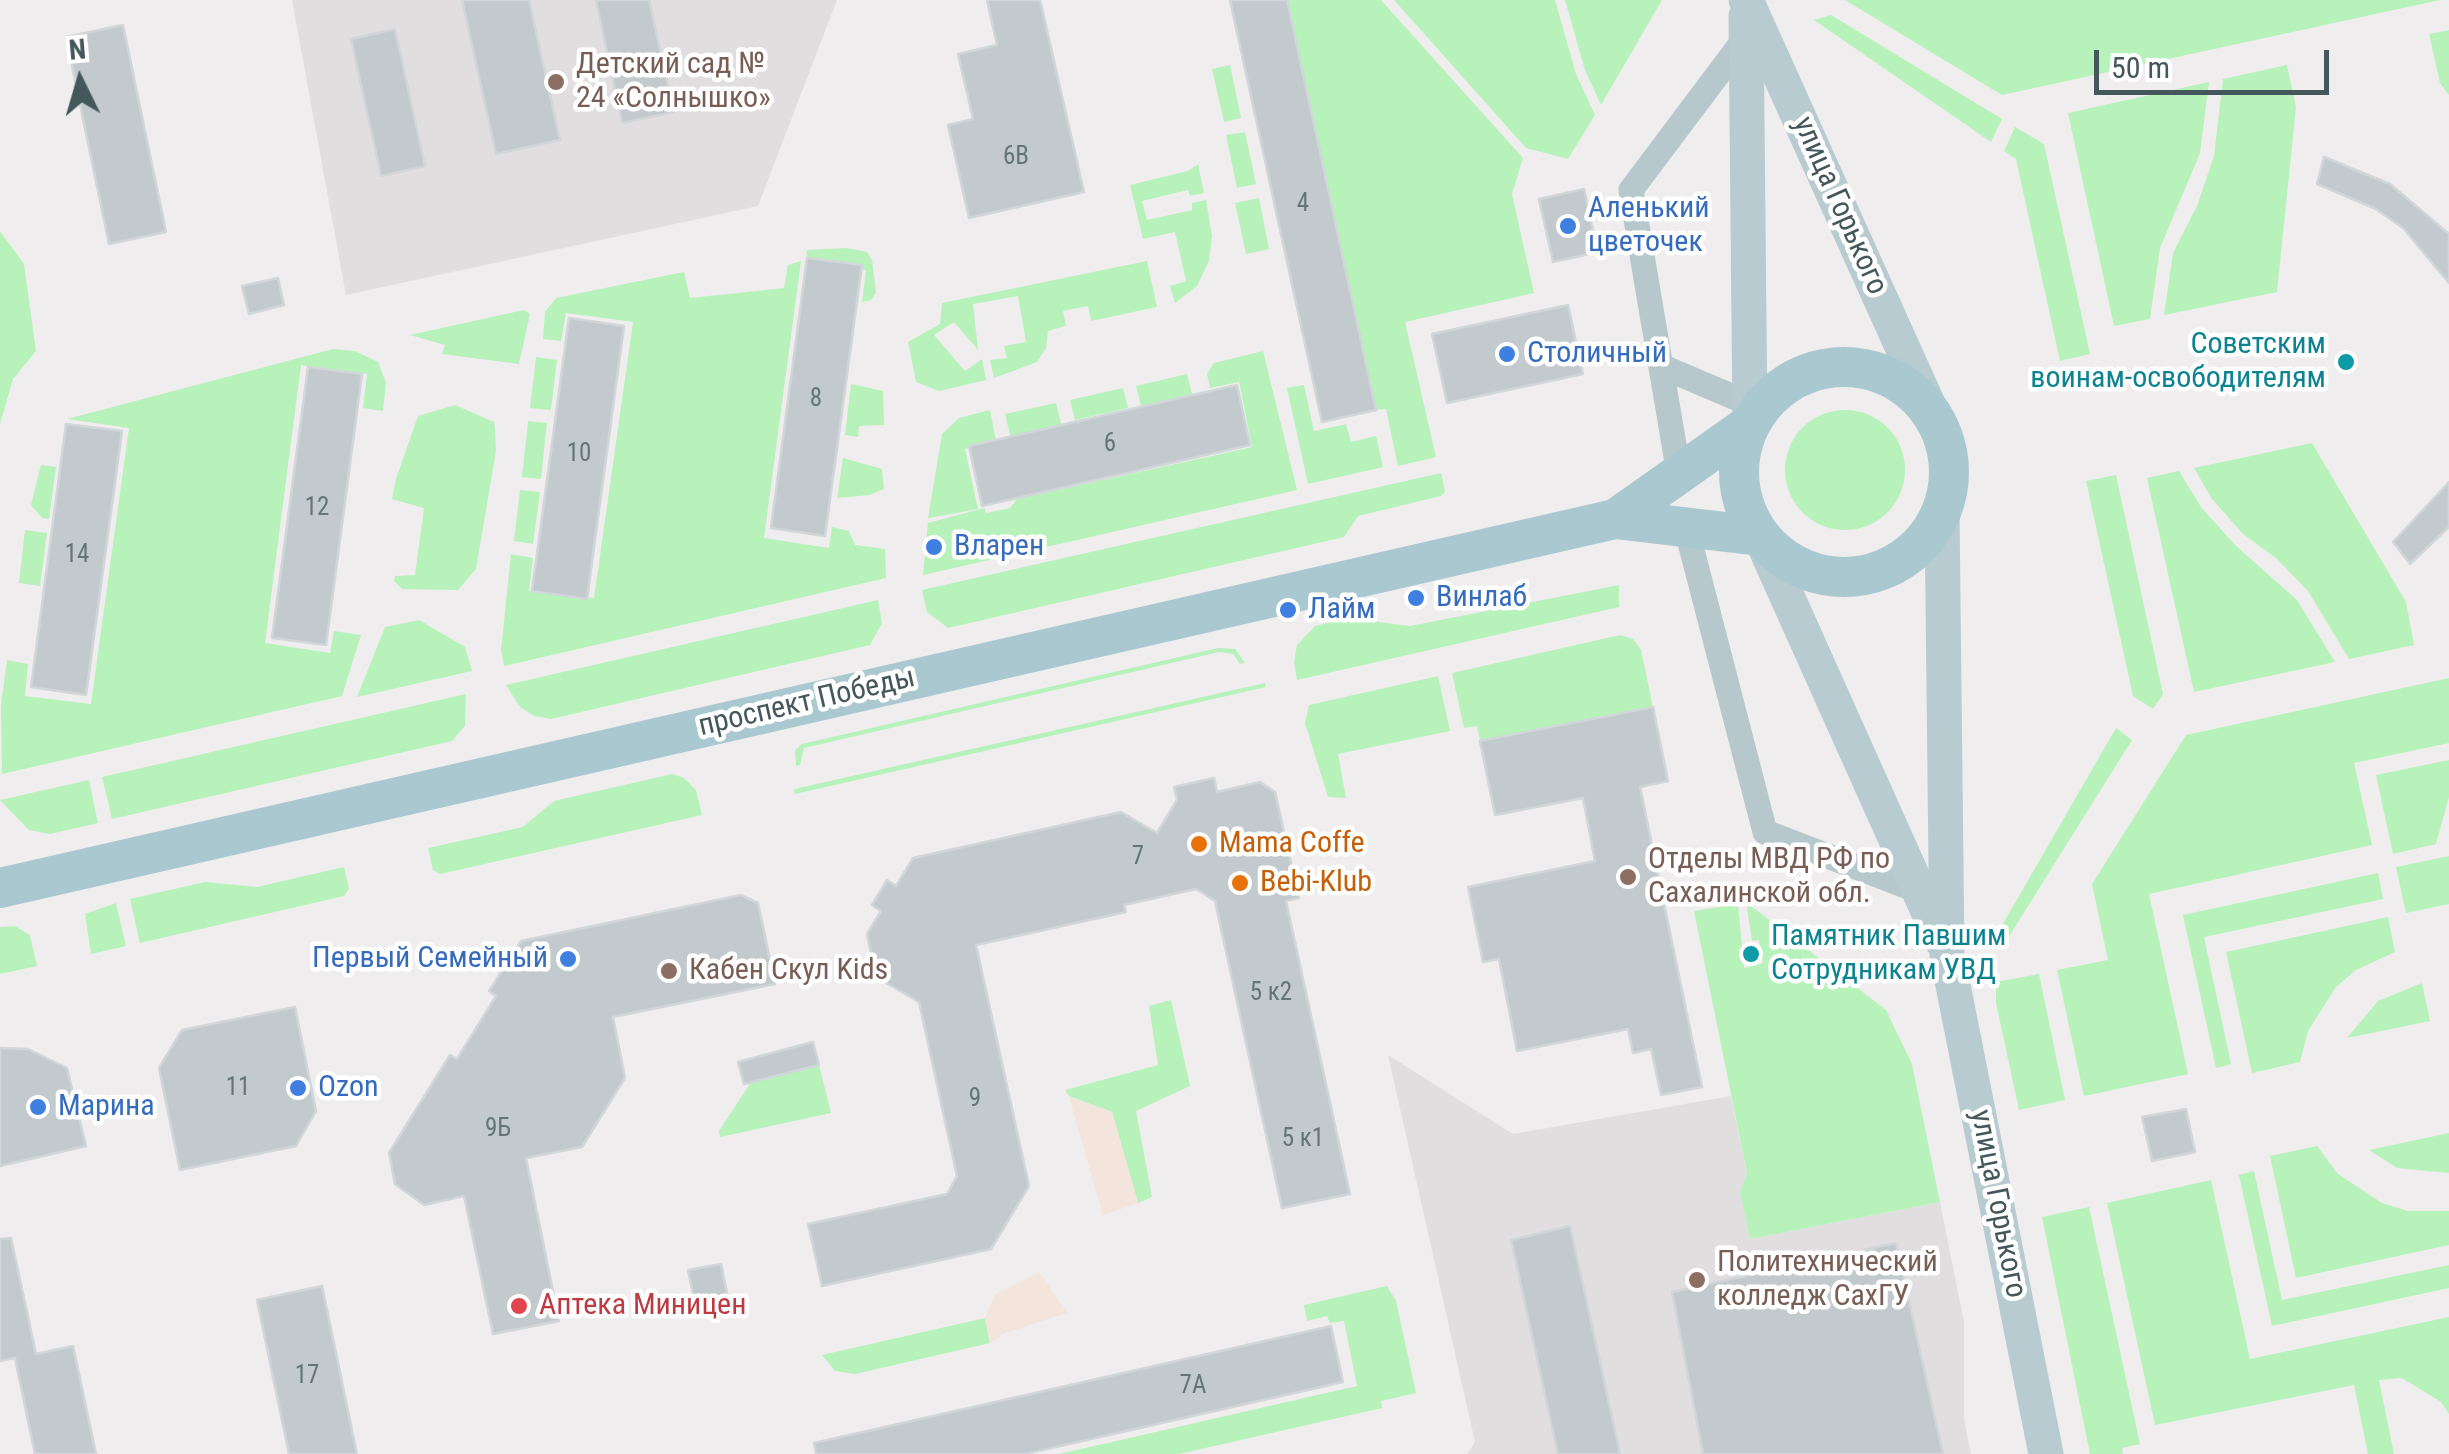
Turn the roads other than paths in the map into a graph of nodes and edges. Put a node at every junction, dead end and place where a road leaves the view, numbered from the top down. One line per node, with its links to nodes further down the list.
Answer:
1 (1746, 37): 2 (street); 3 (main road, улица Горького); 4 (main road, улица Горького)
2 (1662, 368): 4 (street); 5 (street)
3 (1932, 413): 4 (main road); 6 (main road)
4 (1750, 414): 5 (main road, проспект Победы); 9 (main road)
5 (1679, 474): 7 (main road, проспект Победы)
6 (1942, 511): 9 (main road); 12 (main road, улица Горького)
7 (1615, 519): 8 (main road, проспект Победы); 10 (main road, проспект Победы)
8 (1686, 527): 9 (main road, проспект Победы); 11 (street)
9 (1760, 536): 11 (main road, улица Горького)
10 (0, 888)
11 (1919, 892): 12 (main road, улица Горького)
12 (1948, 955): 13 (main road, улица Горького)
13 (2046, 1454)

